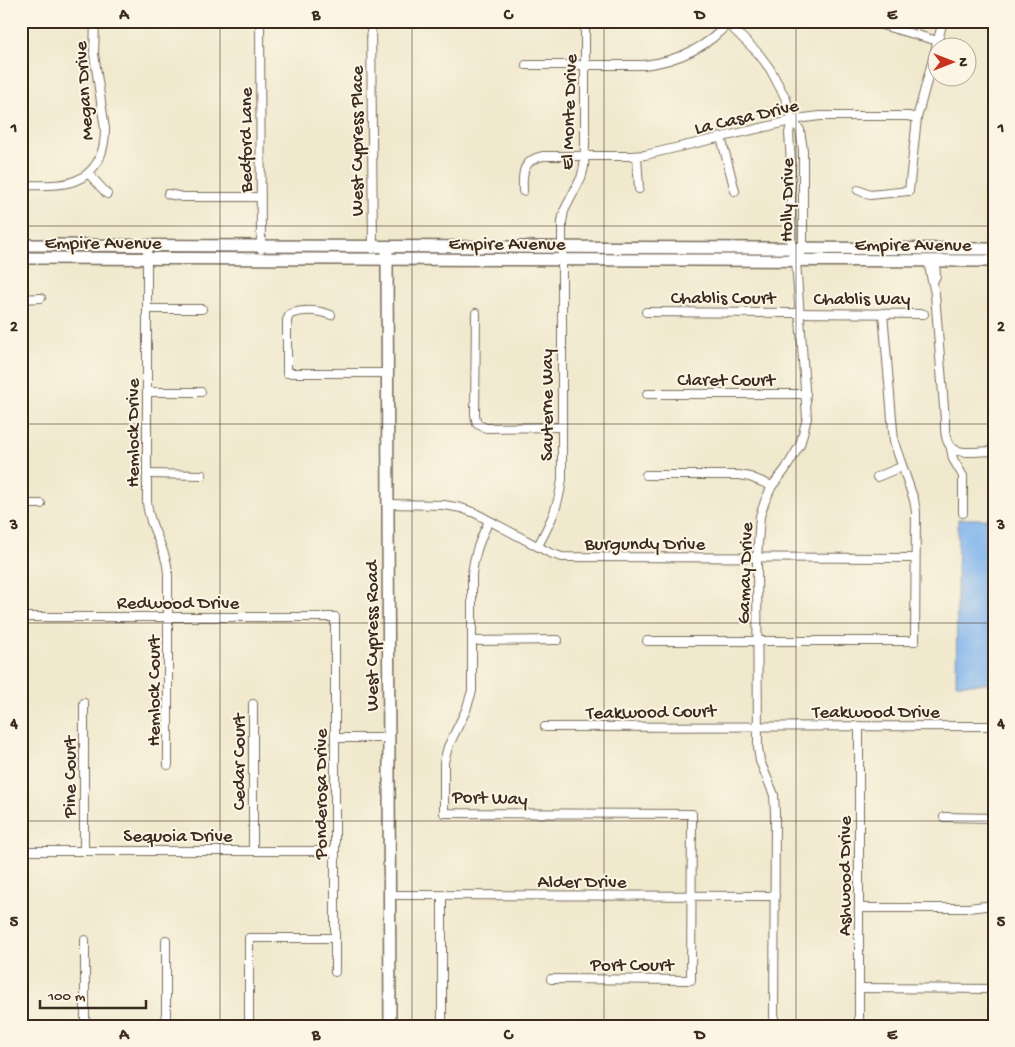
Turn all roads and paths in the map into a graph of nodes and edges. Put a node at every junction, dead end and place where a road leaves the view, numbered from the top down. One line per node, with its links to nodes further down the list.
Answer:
1 (95, 21): 18 (street, Megan Drive)
2 (260, 21): 26 (street, Bedford Lane)
3 (371, 21): 30 (street, West Cypress Place)
4 (585, 21): 11 (street, El Monte Drive)
5 (867, 21): 8 (street)
6 (943, 21): 9 (street)
7 (729, 22): 11 (street); 14 (street, Holly Drive)
8 (928, 38)
9 (939, 38)
10 (526, 65): 11 (street)
11 (585, 65): 16 (street, El Monte Drive)
12 (928, 78): 13 (street)
13 (917, 118): 14 (street, La Casa Drive); 22 (street)
14 (792, 120): 15 (street, La Casa Drive); 33 (street, Holly Drive); 33 (street, Holly Drive)
15 (721, 137): 17 (street, La Casa Drive); 23 (street)
16 (585, 156): 17 (street, La Casa Drive); 21 (street, La Casa Drive); 32 (street, El Monte Drive)
17 (637, 156): 20 (street)
18 (89, 174): 19 (street); 24 (street)
19 (21, 185)
20 (639, 189)
21 (523, 190)
22 (858, 190)
23 (736, 191)
24 (107, 194)
25 (168, 194): 26 (street)
26 (260, 197): 29 (street, Bedford Lane)
27 (21, 245): 28 (main road, Empire Avenue)
28 (147, 246): 29 (main road, Empire Avenue); 37 (street, Hemlock Drive)
29 (260, 246): 30 (main road, Empire Avenue); 39 (street, Bedford Lane)
30 (372, 247): 31 (main road, Empire Avenue); 40 (street, West Cypress Place)
31 (388, 247): 32 (main road, Empire Avenue); 41 (main road, West Cypress Road)
32 (562, 247): 33 (main road, Empire Avenue); 38 (street, El Monte Drive)
33 (797, 248): 35 (main road, Empire Avenue); 42 (street, Holly Drive)
34 (994, 248): 35 (main road, Empire Avenue)
35 (976, 249): 43 (main road)
36 (21, 258): 37 (main road, Empire Avenue)
37 (147, 258): 39 (main road, Empire Avenue); 47 (street, Hemlock Drive)
38 (561, 259): 41 (main road, Empire Avenue); 42 (main road, Empire Avenue); 60 (street, Sauterne Way)
39 (260, 260): 40 (main road, Empire Avenue)
40 (373, 260): 41 (main road, Empire Avenue)
41 (387, 260): 55 (main road, West Cypress Road)
42 (796, 260): 43 (main road, Empire Avenue); 51 (street, Gamay Drive)
43 (932, 261): 44 (main road, Empire Avenue); 61 (street)
44 (994, 261)
45 (41, 298): 46 (street)
46 (21, 299)
47 (147, 309): 48 (street); 56 (street, Hemlock Drive)
48 (202, 309)
49 (646, 312): 51 (street, Chablis Court)
50 (476, 313): 60 (street)
51 (799, 313): 52 (street, Chablis Way); 59 (street, Gamay Drive)
52 (884, 313): 53 (street, Chablis Way); 63 (street)
53 (924, 314)
54 (331, 315): 55 (street)
55 (387, 373): 71 (main road, West Cypress Road)
56 (147, 392): 57 (street); 64 (street, Hemlock Drive)
57 (201, 392)
58 (647, 394): 59 (street, Claret Court)
59 (806, 394): 68 (street, Gamay Drive)
60 (561, 427): 74 (street, Sauterne Way)
61 (951, 449): 62 (street); 72 (street)
62 (994, 451)
63 (901, 467): 67 (street); 76 (street)
64 (147, 474): 65 (street); 77 (street, Hemlock Drive)
65 (202, 475)
66 (646, 475): 68 (street)
67 (877, 477)
68 (772, 486): 75 (street, Gamay Drive)
69 (21, 504): 70 (street)
70 (42, 504)
71 (387, 504): 73 (street, Burgundy Drive); 91 (main road, West Cypress Road)
72 (963, 513)
73 (489, 521): 74 (street, Burgundy Drive); 81 (street, Port Way)
74 (538, 546): 75 (street, Burgundy Drive)
75 (757, 558): 76 (street, Burgundy Drive); 83 (street, Gamay Drive)
76 (915, 558): 83 (street)
77 (169, 616): 78 (street, Redwood Drive); 79 (street, Redwood Drive); 92 (street, Hemlock Court)
78 (21, 617)
79 (335, 617): 90 (street, Ponderosa Drive)
80 (558, 640): 81 (street)
81 (472, 641): 101 (street, Port Way)
82 (647, 641): 83 (street)
83 (757, 641): 86 (street, Gamay Drive)
84 (84, 703): 97 (street, Pine Court)
85 (253, 704): 95 (street, Cedar Court)
86 (758, 725): 87 (street, Teakwood Drive); 89 (street, Teakwood Court); 102 (street, Gamay Drive)
87 (859, 726): 88 (street, Teakwood Drive); 104 (street, Ashwood Drive)
88 (994, 726)
89 (545, 727)
90 (335, 738): 91 (street); 98 (street, Ponderosa Drive)
91 (388, 738): 99 (main road, West Cypress Road)
92 (168, 765)
93 (944, 817): 94 (street)
94 (994, 818)
95 (253, 850): 97 (street, Sequoia Drive); 98 (street, Sequoia Drive)
96 (21, 851): 97 (street, Sequoia Drive)
97 (84, 851)
98 (335, 851): 105 (street, Ponderosa Drive)
99 (389, 895): 100 (street, Alder Drive); 115 (main road, West Cypress Road)
100 (442, 896): 101 (street, Alder Drive); 116 (street)
101 (691, 896): 102 (street, Alder Drive); 109 (street, Port Court)
102 (775, 896): 117 (street, Gamay Drive)
103 (994, 905): 104 (street)
104 (859, 908): 110 (street, Ashwood Drive)
105 (335, 938): 108 (street, Ponderosa Drive); 114 (street)
106 (85, 940): 112 (street)
107 (166, 940): 113 (street)
108 (335, 972)
109 (551, 979)
110 (859, 988): 111 (street); 118 (street, Ashwood Drive)
111 (994, 989)
112 (85, 1026)
113 (166, 1026)
114 (249, 1026)
115 (390, 1026)
116 (442, 1026)
117 (774, 1026)
118 (859, 1026)

